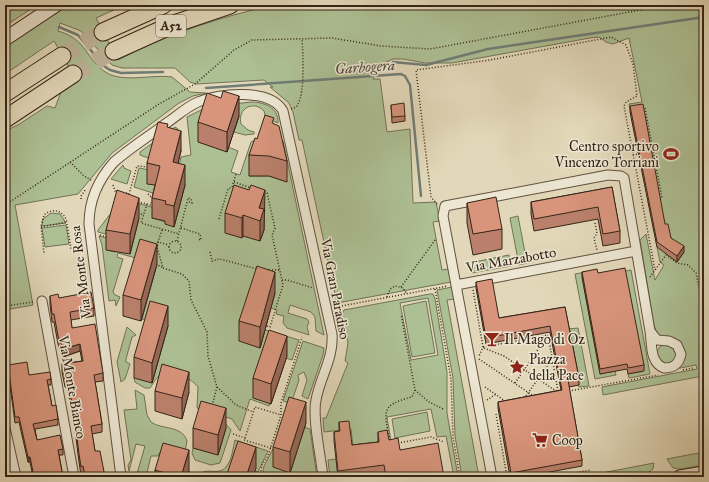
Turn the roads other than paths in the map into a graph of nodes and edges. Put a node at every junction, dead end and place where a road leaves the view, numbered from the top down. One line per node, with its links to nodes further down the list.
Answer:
1 (56, 5): 5 (main road)
2 (163, 5): 4 (highway, A52)
3 (230, 5): 6 (highway, A52)
4 (103, 32)
5 (5, 39)
6 (114, 51)
7 (62, 56): 9 (highway)
8 (73, 74): 10 (highway)
9 (5, 93)
10 (5, 119)
11 (288, 129): 20 (street, Via Monte Rosa); 21 (street, Via Gran Paradiso)
12 (636, 251): 13 (street, Via Marzabotto); 13 (street); 15 (street)
13 (456, 285): 22 (street, Via Marzabotto)
14 (37, 302): 19 (street, Via Monte Bianco)
15 (650, 331)
16 (5, 428): 18 (street)
17 (704, 473): 23 (main road)
18 (16, 477)
19 (74, 477)
20 (121, 477)
21 (324, 477)
22 (492, 477)
23 (680, 477)

